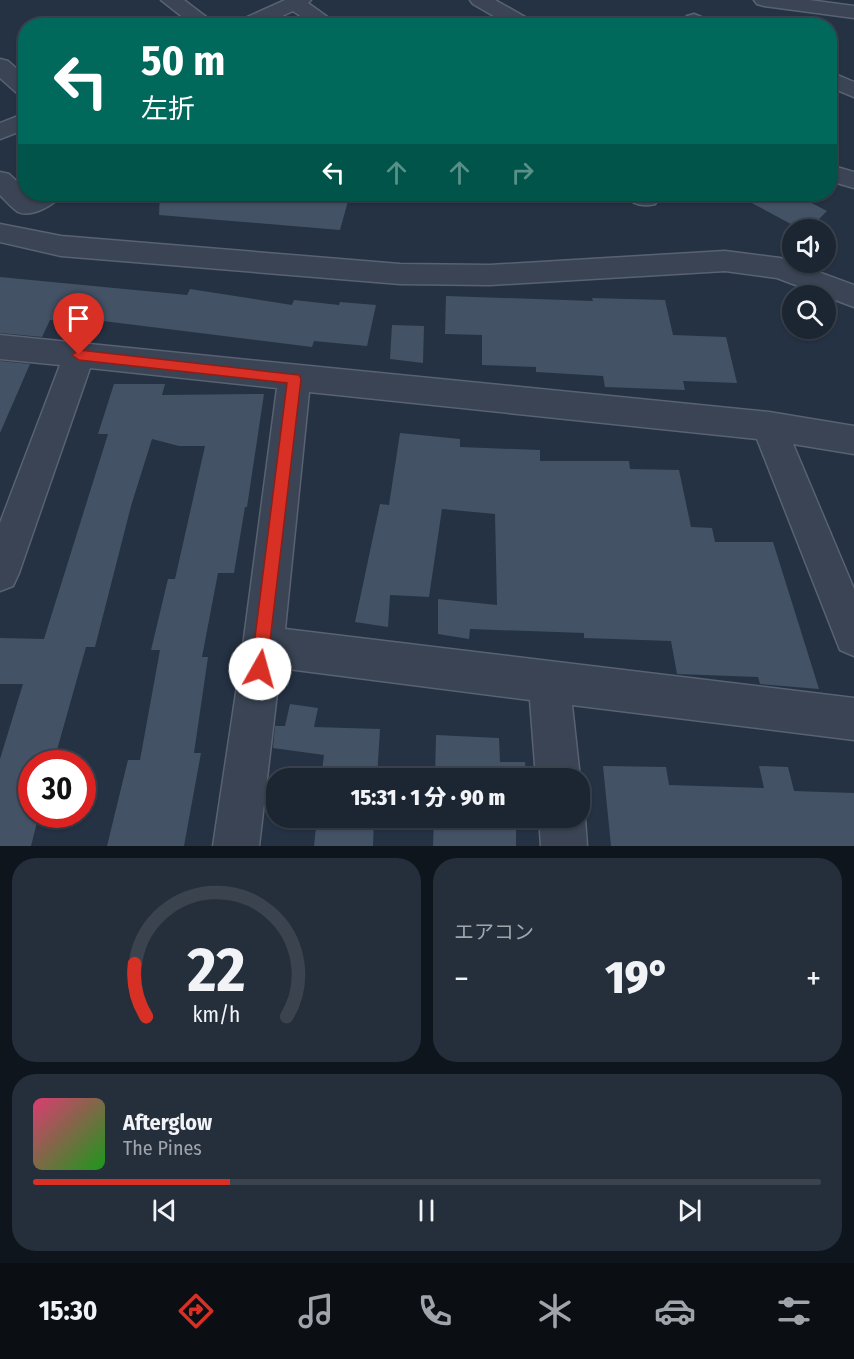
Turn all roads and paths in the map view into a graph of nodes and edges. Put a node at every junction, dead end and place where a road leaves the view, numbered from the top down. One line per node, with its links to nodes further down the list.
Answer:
1 (171, 0): 6 (street)
2 (480, 0): 9 (street)
3 (764, 0): 5 (street)
4 (298, 2): 7 (street); 8 (street)
5 (854, 12)
6 (197, 18)
7 (261, 18)
8 (319, 18)
9 (513, 18)
10 (0, 66): 11 (street)
11 (18, 82)
12 (837, 82): 13 (street)
13 (854, 90)
14 (18, 124): 15 (street)
15 (0, 132)
16 (837, 174): 18 (street)
17 (0, 180): 19 (street)
18 (854, 180)
19 (18, 197)
20 (22, 201): 21 (street)
21 (34, 201)
22 (0, 233): 23 (street)
23 (854, 296)
24 (0, 347): 25 (street)
25 (79, 355): 26 (street); 29 (street)
26 (294, 379): 27 (street); 31 (street)
27 (769, 426): 28 (street); 30 (street)
28 (854, 440)
29 (0, 573)
30 (854, 636)
31 (263, 646): 32 (street); 36 (street)
32 (549, 681): 33 (street); 34 (street)
33 (854, 719)
34 (557, 768)
35 (563, 828): 37 (street)
36 (236, 846)
37 (564, 846)

